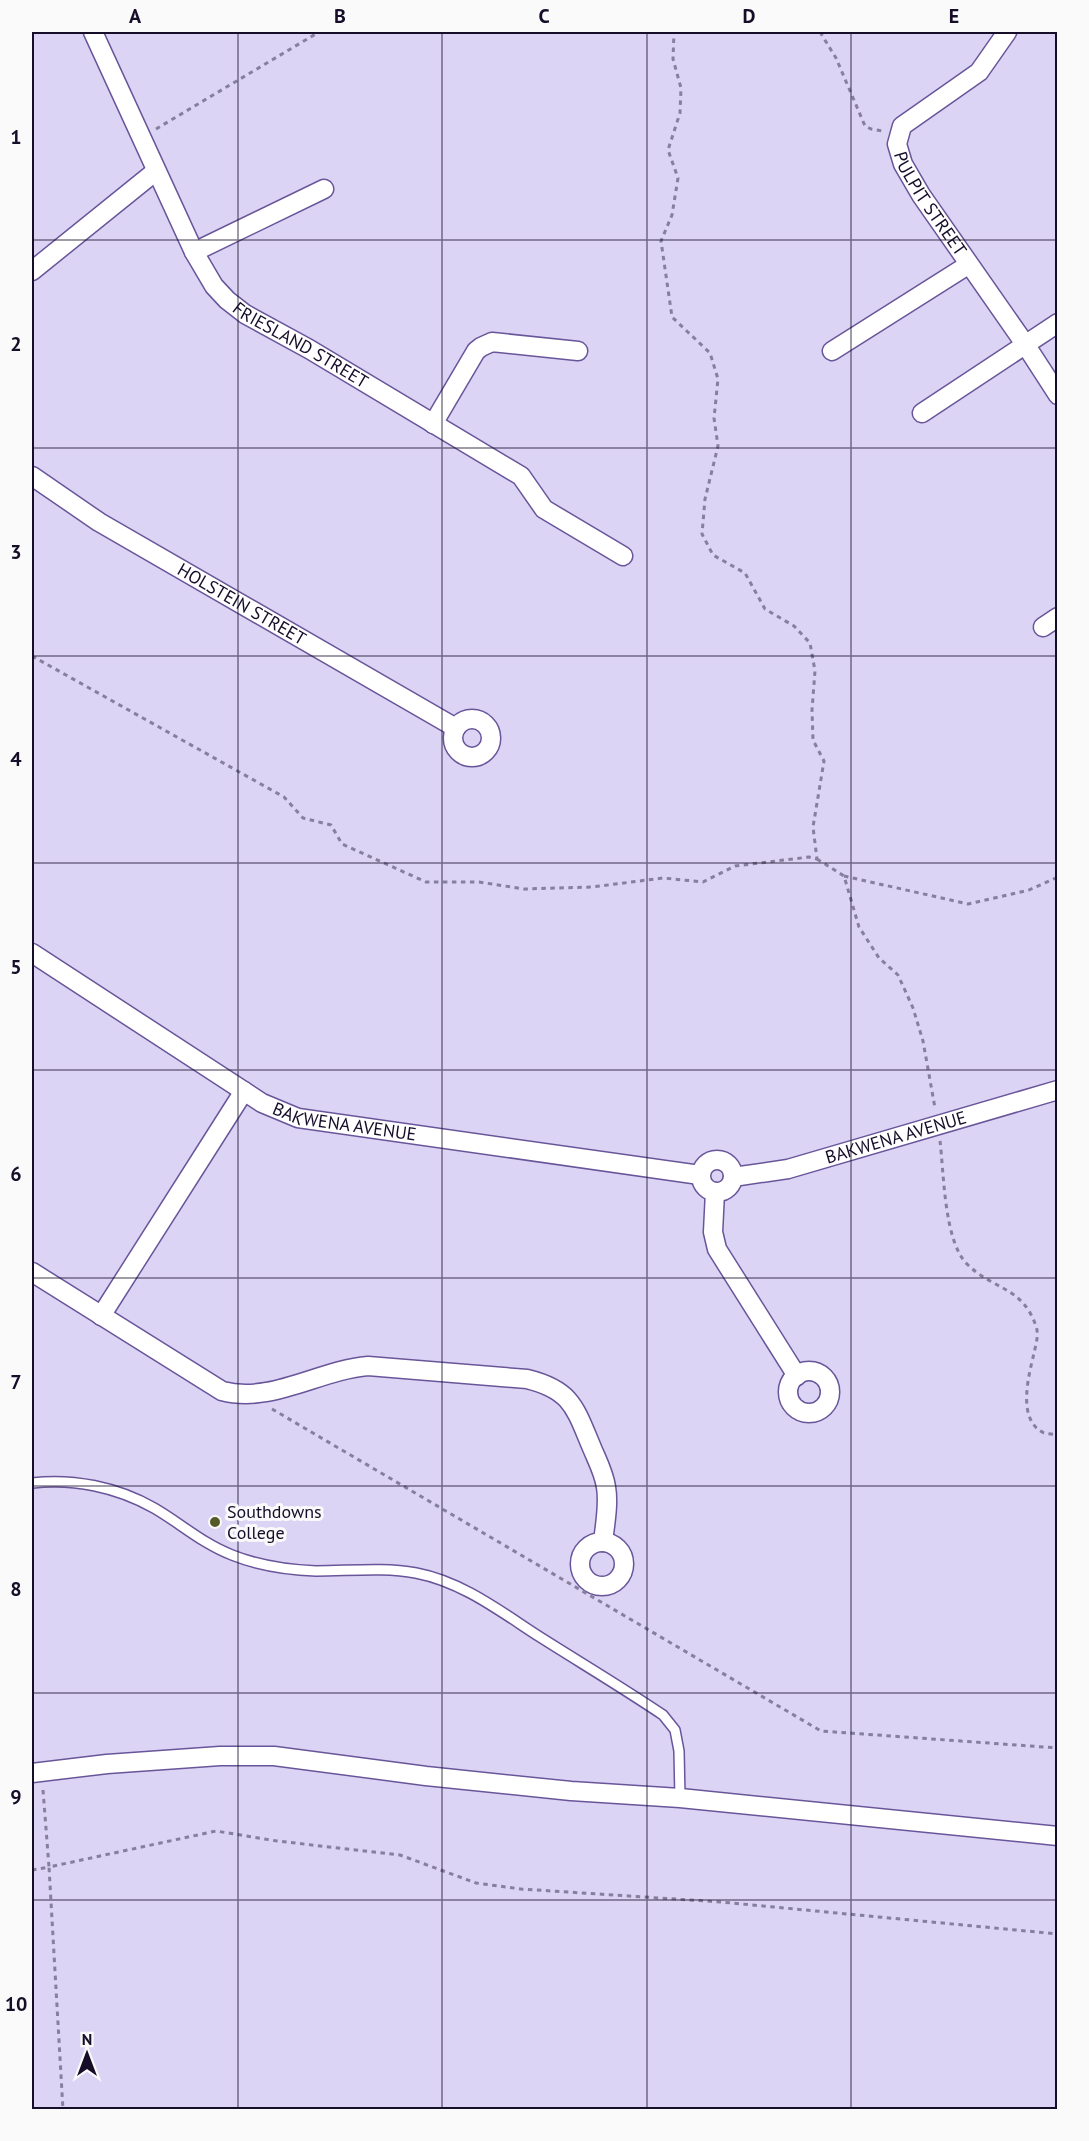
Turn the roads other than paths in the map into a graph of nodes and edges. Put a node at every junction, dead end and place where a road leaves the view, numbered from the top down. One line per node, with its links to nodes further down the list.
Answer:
1 (93, 32): 3 (street, FRIESLAND STREET)
2 (1007, 32): 6 (street, PULPIT STREET)
3 (156, 171): 5 (street, FRIESLAND STREET); 7 (street)
4 (324, 189): 5 (street)
5 (194, 252): 14 (street, FRIESLAND STREET)
6 (968, 265): 9 (street, PULPIT STREET); 11 (street)
7 (32, 271)
8 (1058, 323): 9 (street)
9 (1025, 344): 12 (street, PULPIT STREET); 13 (street)
10 (578, 351): 14 (street)
11 (832, 351)
12 (1058, 395)
13 (922, 414)
14 (433, 424): 16 (street, FRIESLAND STREET)
15 (32, 476): 17 (street, HOLSTEIN STREET)
16 (623, 556)
17 (456, 728)
18 (32, 953): 20 (street, BAKWENA AVENUE)
19 (1058, 1090): 22 (street, BAKWENA AVENUE)
20 (244, 1091): 21 (street, BAKWENA AVENUE); 25 (street)
21 (700, 1175): 22 (street); 23 (street)
22 (733, 1177): 23 (street)
23 (715, 1192): 26 (street)
24 (32, 1272): 25 (street)
25 (101, 1316): 28 (street)
26 (796, 1376)
27 (32, 1483): 30 (lane)
28 (603, 1542)
29 (36, 1773): 30 (street)
30 (680, 1798): 31 (street)
31 (1058, 1836)

